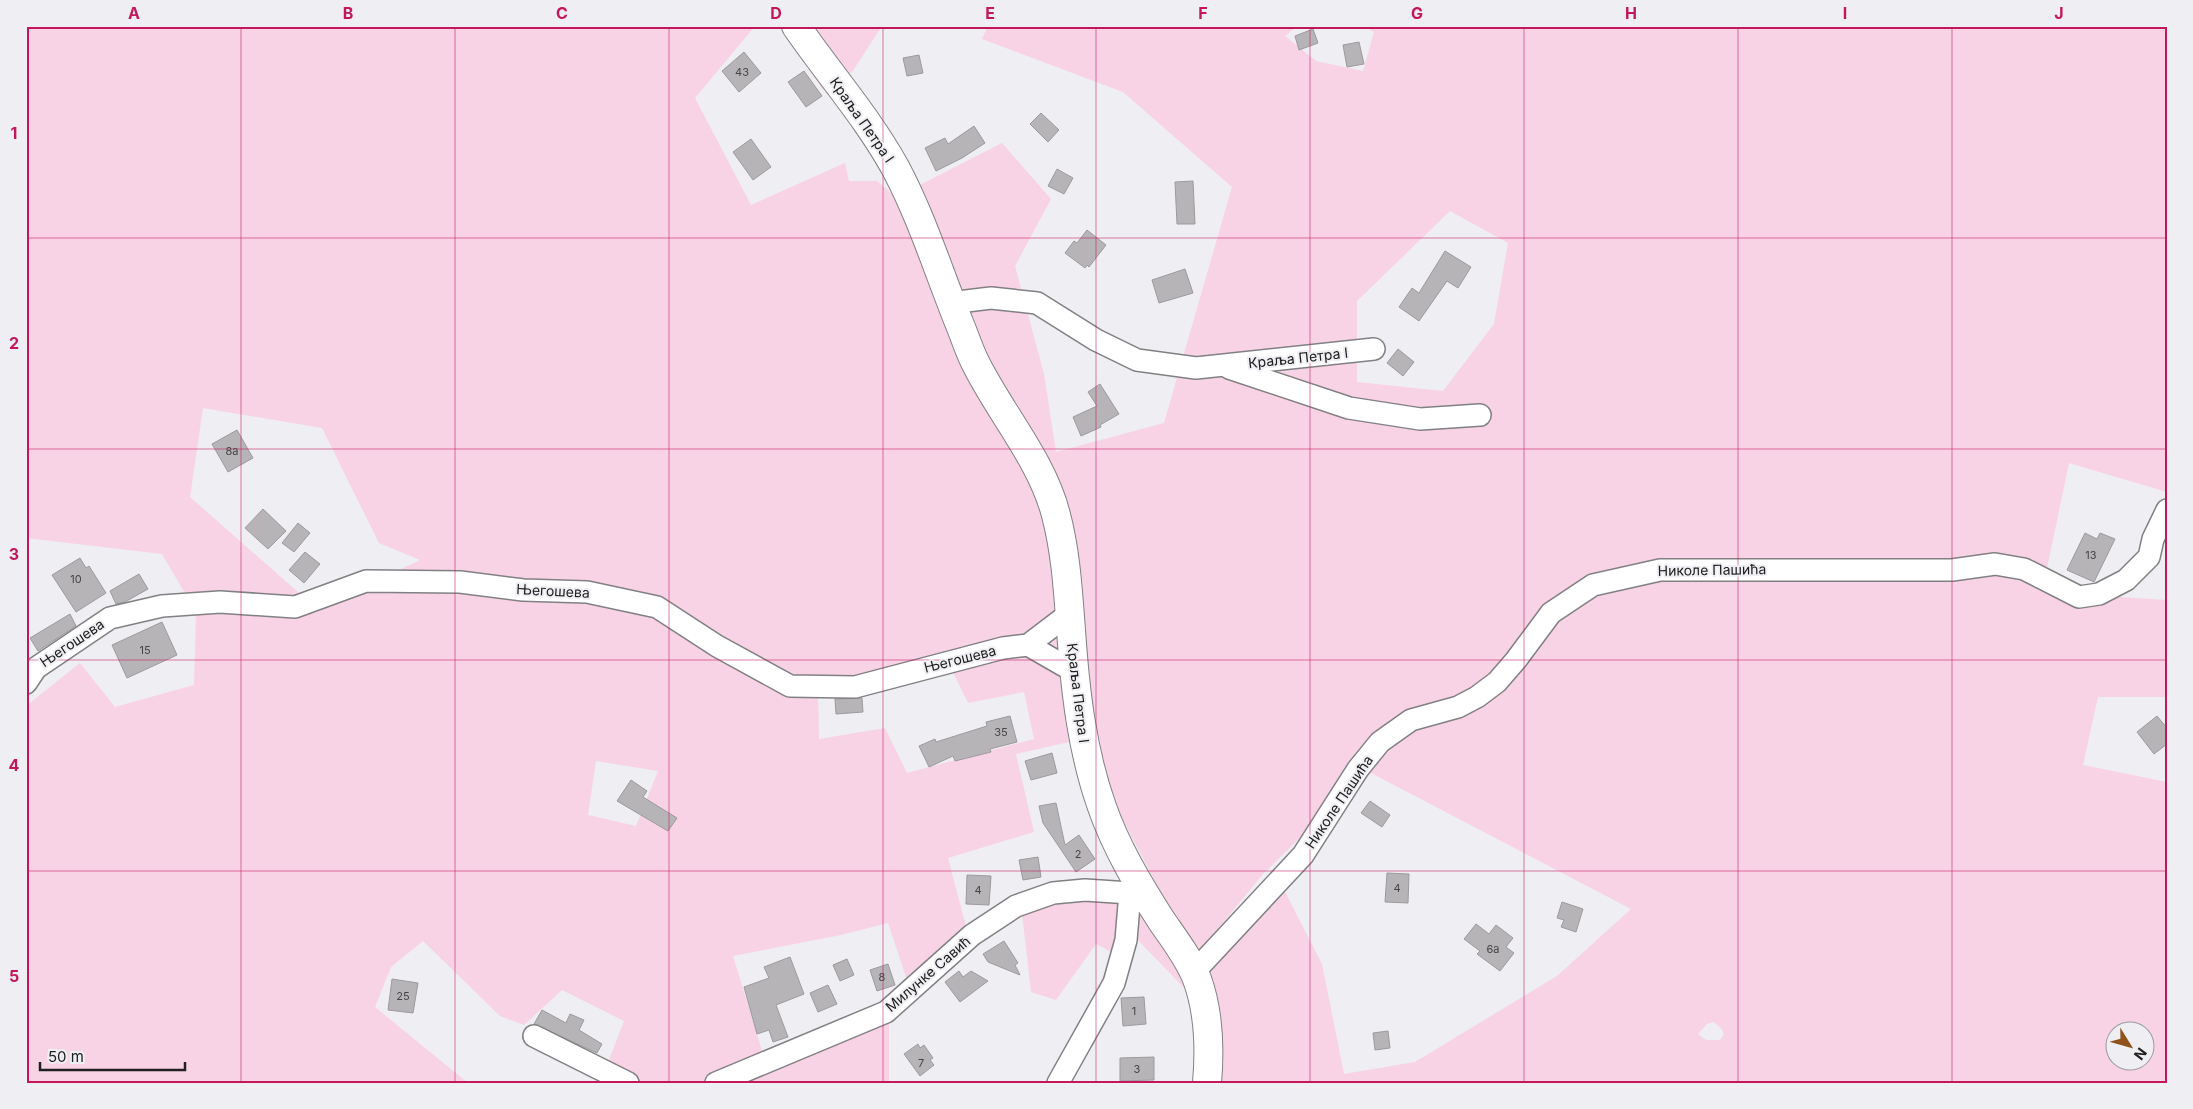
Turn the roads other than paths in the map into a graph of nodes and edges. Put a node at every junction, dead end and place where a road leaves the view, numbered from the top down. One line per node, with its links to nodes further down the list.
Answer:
1 (796, 26): 2 (street, Краља Петра I)
2 (950, 303): 4 (street, Краља Петра I); 8 (street, Краља Петра I)
3 (1374, 349): 4 (street, Краља Петра I)
4 (1222, 366): 5 (street, Краља Петра I)
5 (1480, 415)
6 (2167, 510): 7 (street, Николе Пашића)
7 (2158, 555): 13 (street, Николе Пашића)
8 (1070, 613): 9 (street); 10 (street, Краља Петра I)
9 (1028, 645): 10 (street); 11 (street, Његошева)
10 (1076, 672): 12 (street, Краља Петра I)
11 (26, 683)
12 (1136, 891): 13 (street, Краља Петра I); 16 (street, Милунке Савић); 17 (street)
13 (1194, 972): 18 (street, Краља Петра I)
14 (534, 1036): 15 (street)
15 (628, 1083)
16 (716, 1083)
17 (1058, 1083)
18 (1207, 1083)

